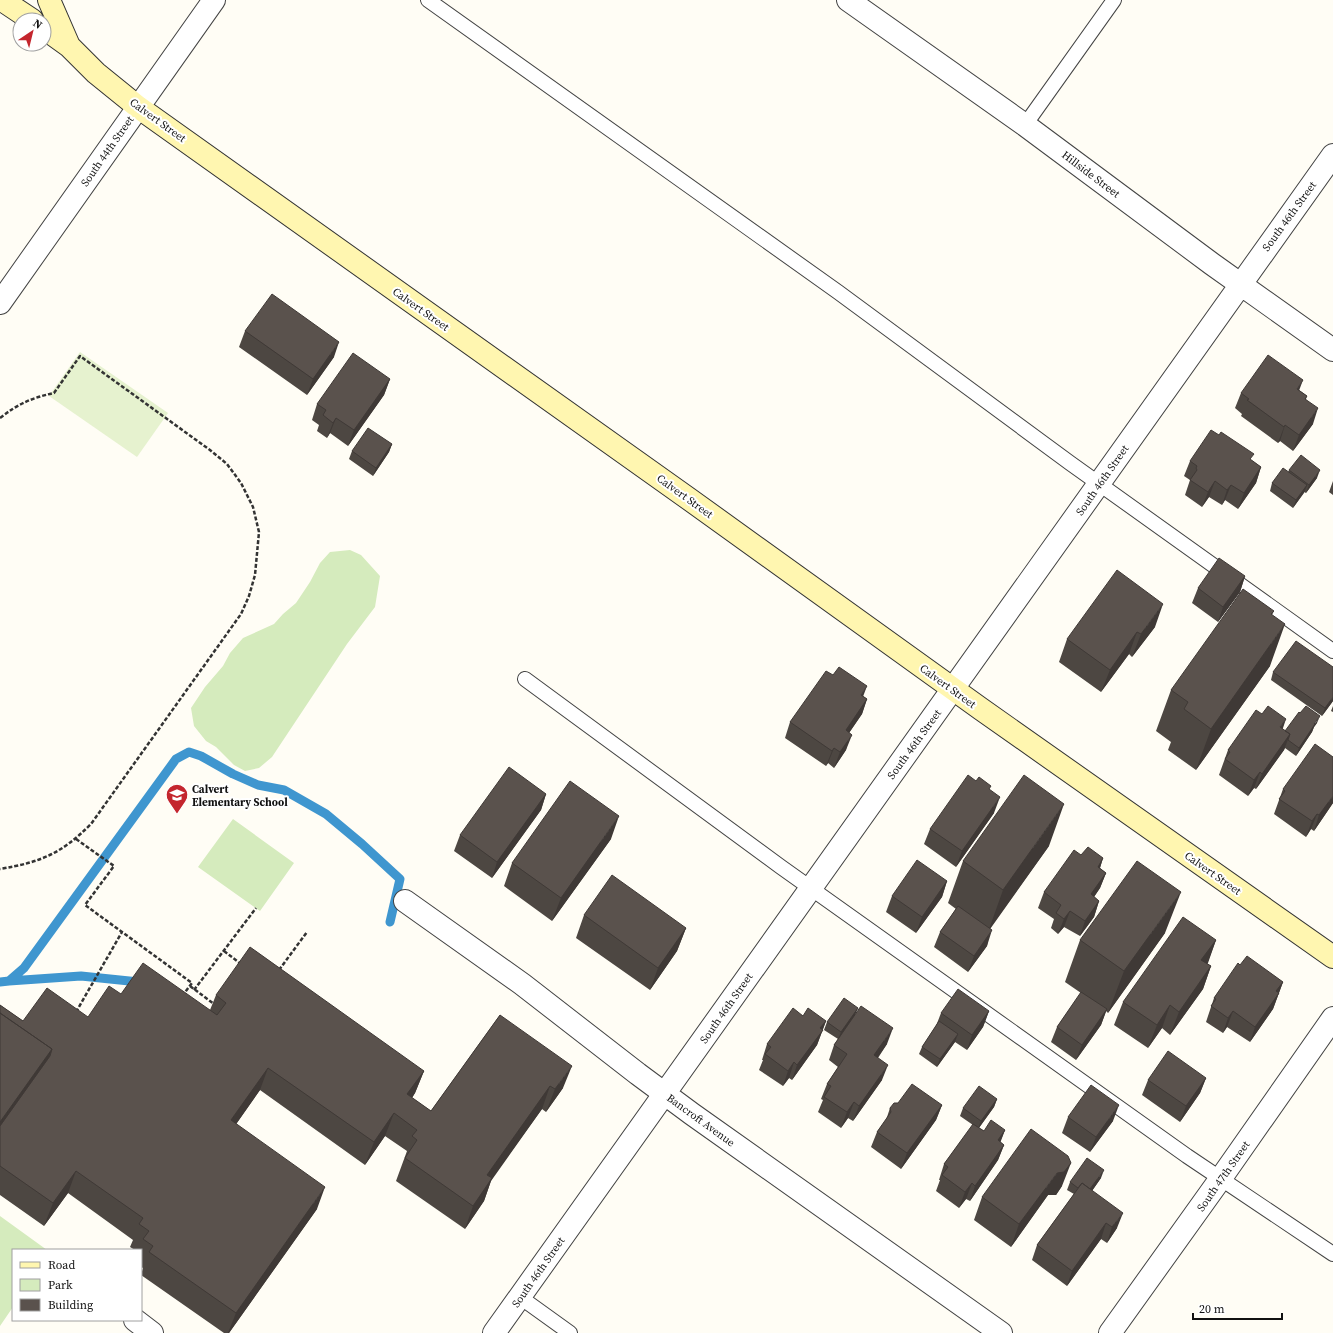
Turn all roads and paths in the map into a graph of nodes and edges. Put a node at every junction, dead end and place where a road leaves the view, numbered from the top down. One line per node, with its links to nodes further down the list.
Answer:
1 (2, 0): 7 (main road)
2 (49, 0): 9 (main road)
3 (214, 0): 10 (street, South 44th Street)
4 (428, 0): 17 (lane)
5 (848, 0): 11 (street, Hillside Street)
6 (1114, 0): 11 (lane)
7 (20, 12)
8 (52, 34): 9 (main road, Calvert Street)
9 (69, 46): 10 (main road, Calvert Street)
10 (138, 107): 14 (street, South 44th Street); 20 (main road, Calvert Street)
11 (1025, 125): 13 (street, Hillside Street)
12 (1333, 154): 13 (street, South 46th Street)
13 (1240, 284): 15 (street, Hillside Street); 17 (street, South 46th Street)
14 (0, 303)
15 (1333, 350)
16 (0, 418): 21 (path)
17 (1099, 483): 18 (lane); 20 (street, South 46th Street)
18 (1333, 651)
19 (525, 679): 23 (lane)
20 (953, 689): 23 (street, South 46th Street); 29 (main road, Calvert Street)
21 (76, 839): 22 (path); 26 (path)
22 (0, 870)
23 (811, 888): 38 (street, South 46th Street); 39 (lane)
24 (405, 901): 38 (street, Bancroft Avenue)
25 (256, 908): 28 (path)
26 (122, 932): 32 (path); 36 (path)
27 (307, 932): 31 (path)
28 (224, 951): 30 (path); 33 (path)
29 (1333, 957)
30 (243, 965)
31 (277, 972)
32 (190, 986): 33 (path); 34 (path)
33 (194, 990): 35 (path)
34 (182, 997)
35 (216, 1006)
36 (72, 1018)
37 (1333, 1018): 39 (street, South 47th Street)
38 (665, 1093): 41 (street, South 46th Street); 46 (street, Bancroft Avenue)
39 (1221, 1178): 40 (lane); 47 (street, South 47th Street)
40 (1333, 1254)
41 (520, 1297): 44 (street, South 46th Street); 45 (lane)
42 (136, 1321): 43 (street)
43 (152, 1333)
44 (494, 1333)
45 (570, 1333)
46 (1001, 1333)
47 (1110, 1333)

